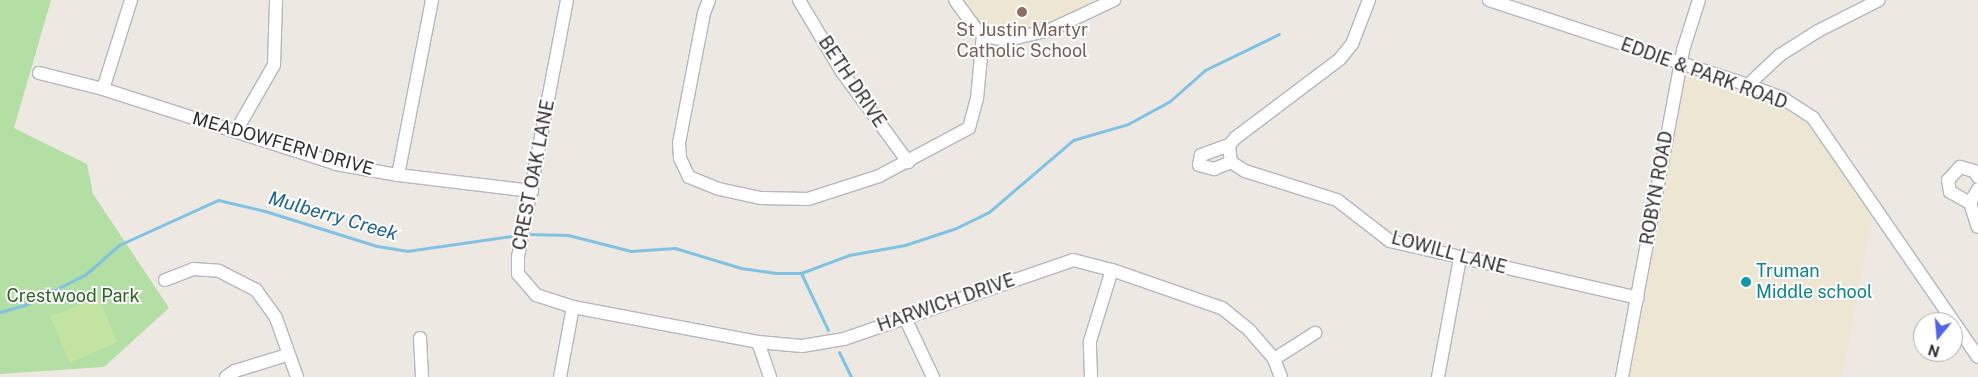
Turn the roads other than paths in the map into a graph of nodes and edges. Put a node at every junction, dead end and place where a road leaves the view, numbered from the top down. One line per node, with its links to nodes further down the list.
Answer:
1 (131, 0): 17 (street)
2 (276, 0): 18 (street)
3 (432, 0): 22 (street)
4 (567, 0): 25 (street, CREST OAK LANE)
5 (709, 0): 20 (street)
6 (799, 0): 20 (street, BETH DRIVE)
7 (955, 0): 13 (street)
8 (1114, 0): 13 (street)
9 (1369, 0): 19 (street)
10 (1489, 0): 14 (street, EDDIE & PARK ROAD)
11 (1699, 0): 14 (street, ROBYN ROAD)
12 (1879, 0): 16 (street)
13 (983, 34): 20 (street)
14 (1681, 63): 16 (street, EDDIE & PARK ROAD); 31 (street, ROBYN ROAD)
15 (39, 73): 17 (street, MEADOWFERN DRIVE)
16 (1748, 85): 38 (street, EDDIE & PARK ROAD)
17 (103, 89): 18 (street, MEADOWFERN DRIVE)
18 (236, 131): 22 (street, MEADOWFERN DRIVE)
19 (1230, 145): 21 (street); 21 (street)
20 (908, 162)
21 (1231, 162): 28 (street, LOWILL LANE)
22 (398, 175): 25 (street, MEADOWFERN DRIVE)
23 (1978, 177): 26 (street)
24 (1978, 189): 26 (street)
25 (532, 191): 32 (street, CREST OAK LANE)
26 (1970, 203): 27 (street)
27 (1978, 227)
28 (1460, 258): 31 (street, LOWILL LANE); 48 (street)
29 (1112, 270): 33 (street, HARWICH DRIVE); 39 (street, HARWICH DRIVE); 46 (street)
30 (165, 280): 37 (street)
31 (1638, 298): 49 (street, ROBYN ROAD)
32 (573, 307): 36 (street, HARWICH DRIVE); 43 (street)
33 (905, 318): 36 (street, HARWICH DRIVE); 45 (street)
34 (1315, 333): 39 (street)
35 (420, 338): 42 (street)
36 (758, 342): 44 (street)
37 (287, 355): 40 (street); 41 (street)
38 (1978, 357)
39 (1274, 360): 47 (street, HARWICH DRIVE)
40 (226, 377)
41 (297, 377)
42 (422, 377)
43 (560, 377)
44 (770, 377)
45 (933, 377)
46 (1091, 377)
47 (1281, 377)
48 (1438, 377)
49 (1622, 377)

